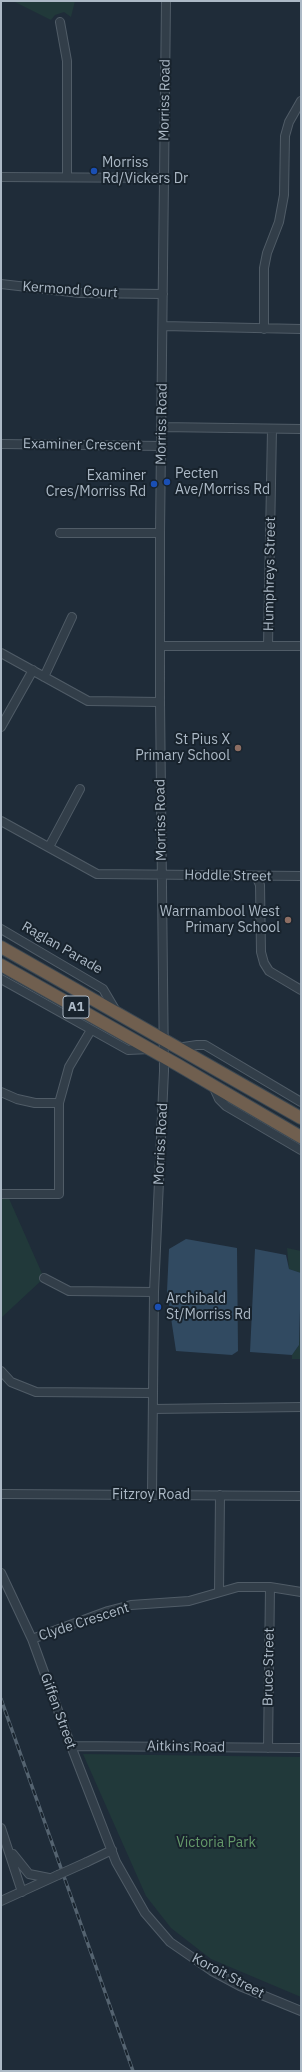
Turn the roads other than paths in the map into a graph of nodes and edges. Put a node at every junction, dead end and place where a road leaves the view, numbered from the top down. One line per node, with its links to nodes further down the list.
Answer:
1 (166, 1): 6 (street, Morriss Road)
2 (60, 22): 4 (street)
3 (301, 101): 10 (street)
4 (66, 177): 5 (street); 6 (street)
5 (1, 178)
6 (164, 178): 8 (street, Morriss Road)
7 (1, 284): 8 (street, Kermond Court)
8 (163, 294): 9 (street, Morriss Road)
9 (163, 326): 10 (street); 12 (street, Morriss Road)
10 (264, 329): 11 (street)
11 (301, 329)
12 (161, 427): 13 (street); 16 (street, Morriss Road)
13 (272, 429): 14 (street); 21 (street, Humphreys Street)
14 (301, 429)
15 (1, 444): 16 (street, Examiner Crescent)
16 (162, 446): 18 (street, Morriss Road)
17 (60, 533): 18 (street)
18 (160, 533): 20 (street, Morriss Road)
19 (72, 617): 25 (street)
20 (160, 646): 21 (street); 26 (street, Morriss Road)
21 (268, 646): 22 (street)
22 (301, 646)
23 (1, 652): 24 (street)
24 (33, 670): 25 (street); 27 (street)
25 (44, 677): 26 (street)
26 (160, 702): 31 (street, Morriss Road)
27 (1, 727)
28 (80, 789): 30 (street)
29 (1, 821): 30 (street, Hoddle Street)
30 (49, 847): 31 (street, Hoddle Street)
31 (162, 875): 32 (street, Hoddle Street); 41 (street, Morriss Road)
32 (256, 876): 33 (street, Hoddle Street); 38 (street)
33 (301, 876)
34 (1, 929): 39 (street, Raglan Parade)
35 (1, 947): 39 (highway, A1)
36 (1, 965): 43 (highway, A1)
37 (1, 979): 40 (street)
38 (301, 990)
39 (118, 1016): 41 (highway, A1)
40 (91, 1030): 43 (street); 48 (street)
41 (164, 1040): 42 (highway, A1); 44 (street, Morriss Road)
42 (176, 1048): 47 (street); 49 (highway, A1)
43 (150, 1049): 44 (highway, A1)
44 (164, 1057): 45 (highway, A1); 54 (street, Morriss Road)
45 (213, 1086): 50 (highway, A1); 51 (street)
46 (1, 1092): 48 (street)
47 (301, 1102)
48 (59, 1103): 52 (street)
49 (301, 1118)
50 (301, 1137)
51 (301, 1150)
52 (1, 1194)
53 (44, 1278): 54 (street)
54 (154, 1292): 56 (street, Morriss Road)
55 (1, 1371): 56 (street)
56 (153, 1393): 58 (street, Morriss Road)
57 (301, 1407): 58 (street)
58 (153, 1409): 60 (street, Morriss Road)
59 (1, 1494): 60 (street, Fitzroy Road)
60 (152, 1495): 61 (street, Fitzroy Road)
61 (220, 1495): 62 (street, Fitzroy Road); 65 (street)
62 (301, 1496)
63 (1, 1573): 67 (street, Giffen Street)
64 (270, 1586): 65 (street, Clyde Crescent); 66 (street, Clyde Crescent); 69 (street, Bruce Street)
65 (219, 1592): 67 (street, Clyde Crescent)
66 (301, 1592)
67 (32, 1639): 68 (street, Giffen Street)
68 (71, 1746): 69 (street, Aitkins Road); 73 (street, Giffen Street)
69 (268, 1748): 70 (street, Aitkins Road)
70 (301, 1748)
71 (1, 1828): 72 (street)
72 (7, 1845): 74 (street); 75 (street)
73 (112, 1850): 74 (street, bridge); 77 (street, Koroit Street)
74 (55, 1876): 75 (street)
75 (22, 1892): 76 (street)
76 (1, 1901)
77 (301, 2011)

